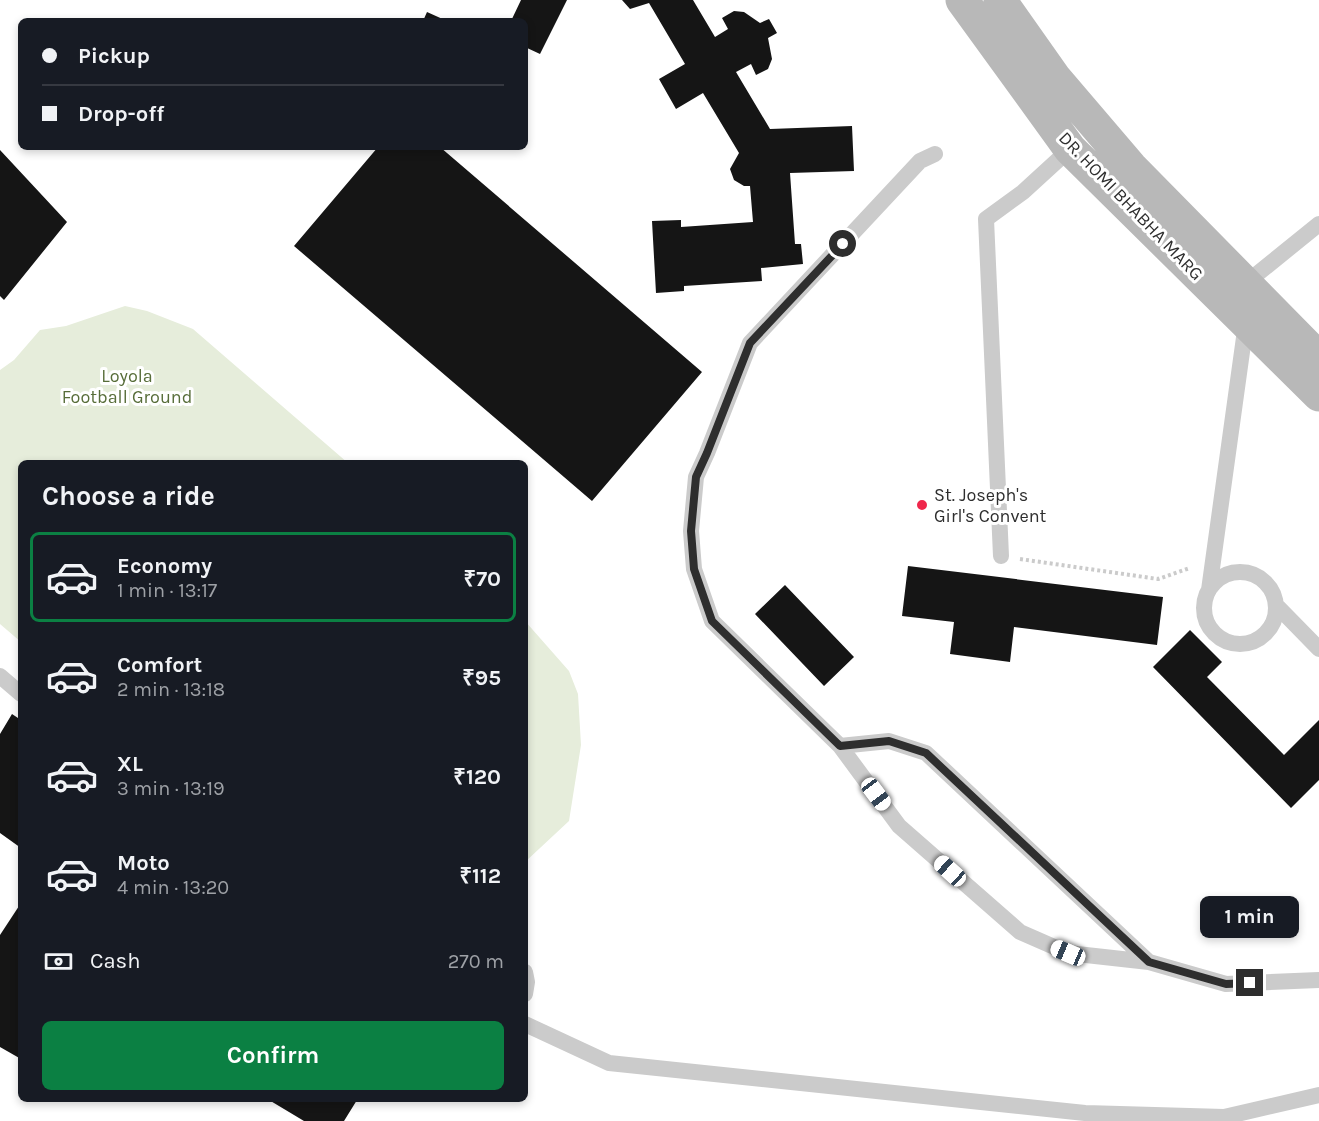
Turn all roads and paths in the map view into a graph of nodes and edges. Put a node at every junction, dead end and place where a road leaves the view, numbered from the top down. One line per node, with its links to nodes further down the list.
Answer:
1 (962, 0): 3 (main road, DR. HOMI BHABHA MARG)
2 (1000, 0): 6 (main road, DR. HOMI BHABHA MARG)
3 (1070, 149): 7 (main road, DR. HOMI BHABHA MARG); 10 (lane)
4 (935, 154): 17 (lane)
5 (1319, 224): 6 (lane)
6 (1246, 283): 8 (main road, DR. HOMI BHABHA MARG)
7 (1246, 323): 9 (main road, DR. HOMI BHABHA MARG); 11 (lane)
8 (1319, 358)
9 (1319, 395)
10 (1001, 556): 11 (path)
11 (1213, 560): 12 (lane)
12 (1209, 590): 13 (lane); 13 (lane)
13 (1277, 606): 14 (lane)
14 (1319, 649)
15 (0, 676): 16 (lane)
16 (18, 691)
17 (840, 746): 18 (lane); 18 (lane)
18 (1149, 962): 19 (lane)
19 (1319, 980)
20 (528, 1025): 21 (lane)
21 (1319, 1095)

